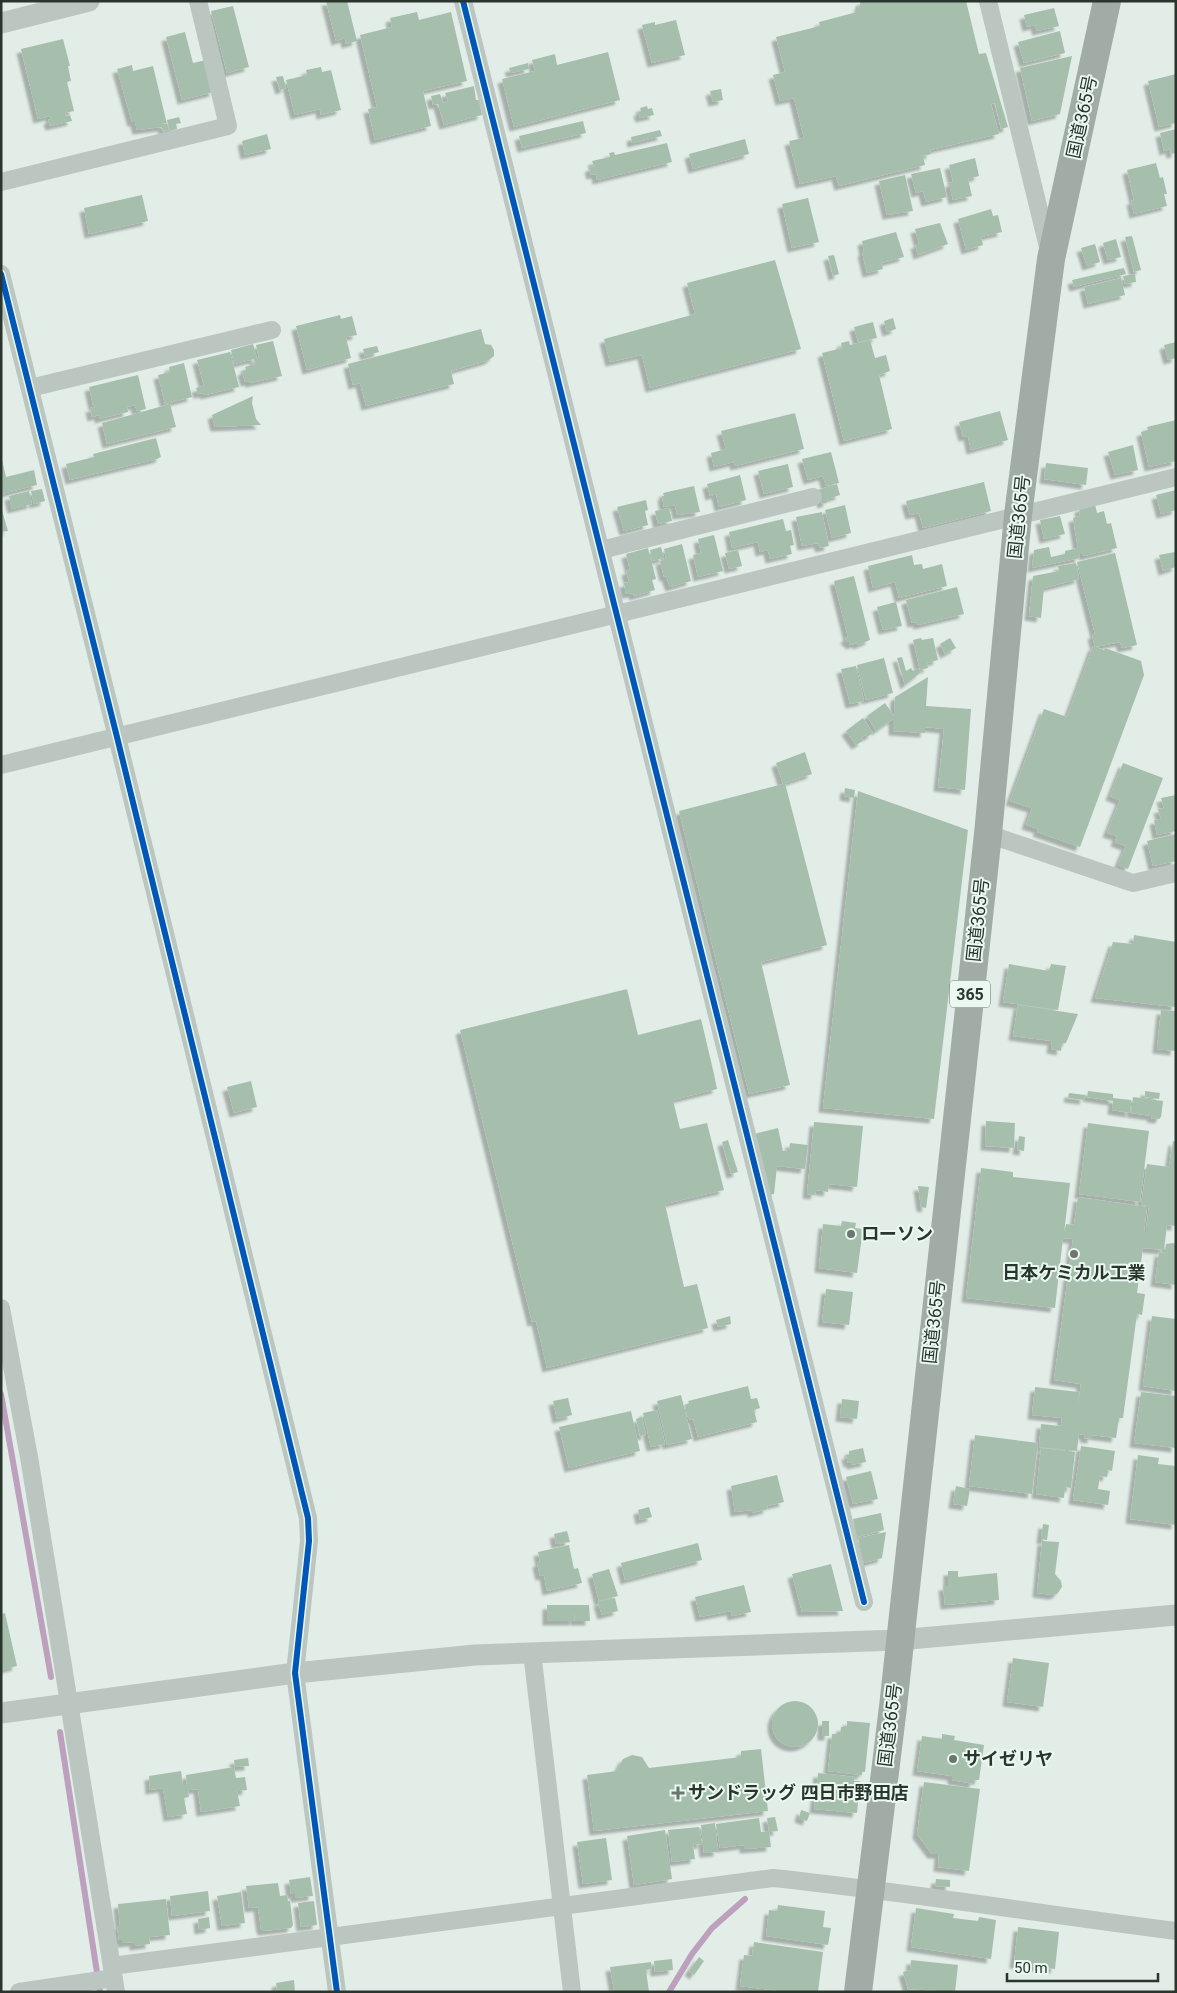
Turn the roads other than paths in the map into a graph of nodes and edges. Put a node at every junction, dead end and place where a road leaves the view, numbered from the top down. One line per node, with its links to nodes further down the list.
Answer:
1 (88, 1): 6 (street)
2 (198, 1): 7 (street)
3 (464, 1): 15 (street)
4 (988, 1): 8 (street)
5 (1107, 1): 8 (highway, 国道365号 / 365)
6 (1, 23)
7 (1, 182)
8 (1051, 259): 14 (highway, 国道365号 / 365)
9 (1, 274): 11 (street)
10 (272, 330): 11 (street)
11 (30, 388): 17 (street)
12 (1176, 477): 14 (street)
13 (813, 497): 15 (street)
14 (1018, 515): 16 (street); 19 (highway, 国道365号 / 365)
15 (601, 550): 16 (street)
16 (617, 615): 17 (street); 22 (street)
17 (118, 737): 18 (street); 26 (street)
18 (1, 765)
19 (988, 834): 20 (street); 24 (highway, 国道365号 / 365)
20 (1176, 874)
21 (1, 1308): 27 (street)
22 (864, 1602)
23 (1176, 1615): 24 (street)
24 (900, 1640): 25 (street); 29 (highway, 国道365号 / 365)
25 (532, 1652): 26 (street); 30 (street)
26 (295, 1673): 27 (street); 32 (street)
27 (69, 1703): 28 (street); 33 (street)
28 (1, 1712)
29 (869, 1888): 30 (street); 31 (street); 37 (highway, 国道365号 / 365)
30 (561, 1907): 32 (street); 36 (street)
31 (1176, 1931)
32 (330, 1937): 33 (street); 35 (street)
33 (114, 1978): 34 (street)
34 (19, 1992)
35 (337, 1992)
36 (572, 1992)
37 (858, 1992)

